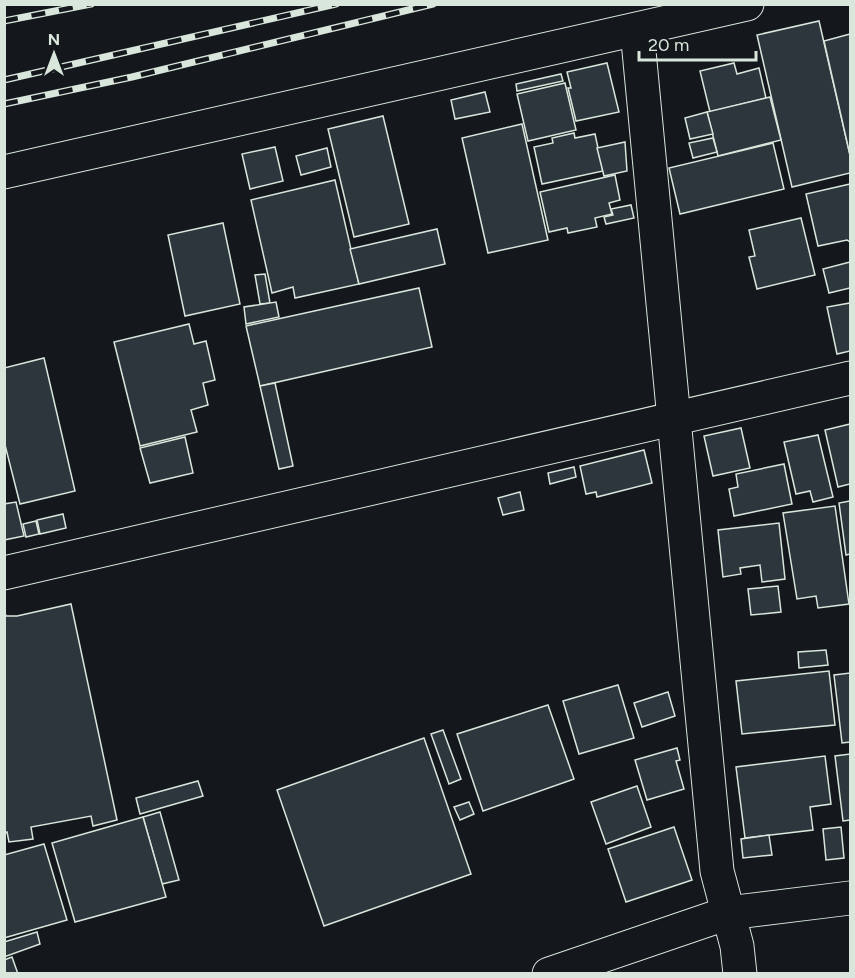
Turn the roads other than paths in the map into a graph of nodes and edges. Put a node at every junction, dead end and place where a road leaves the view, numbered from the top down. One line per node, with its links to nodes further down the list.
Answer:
1 (747, 4): 2 (street)
2 (637, 30): 3 (street); 5 (street)
3 (4, 172)
4 (850, 378): 5 (street)
5 (673, 420): 6 (street); 8 (street)
6 (4, 573)
7 (850, 898): 8 (street)
8 (728, 913): 9 (street); 10 (street)
9 (549, 974)
10 (740, 974)

